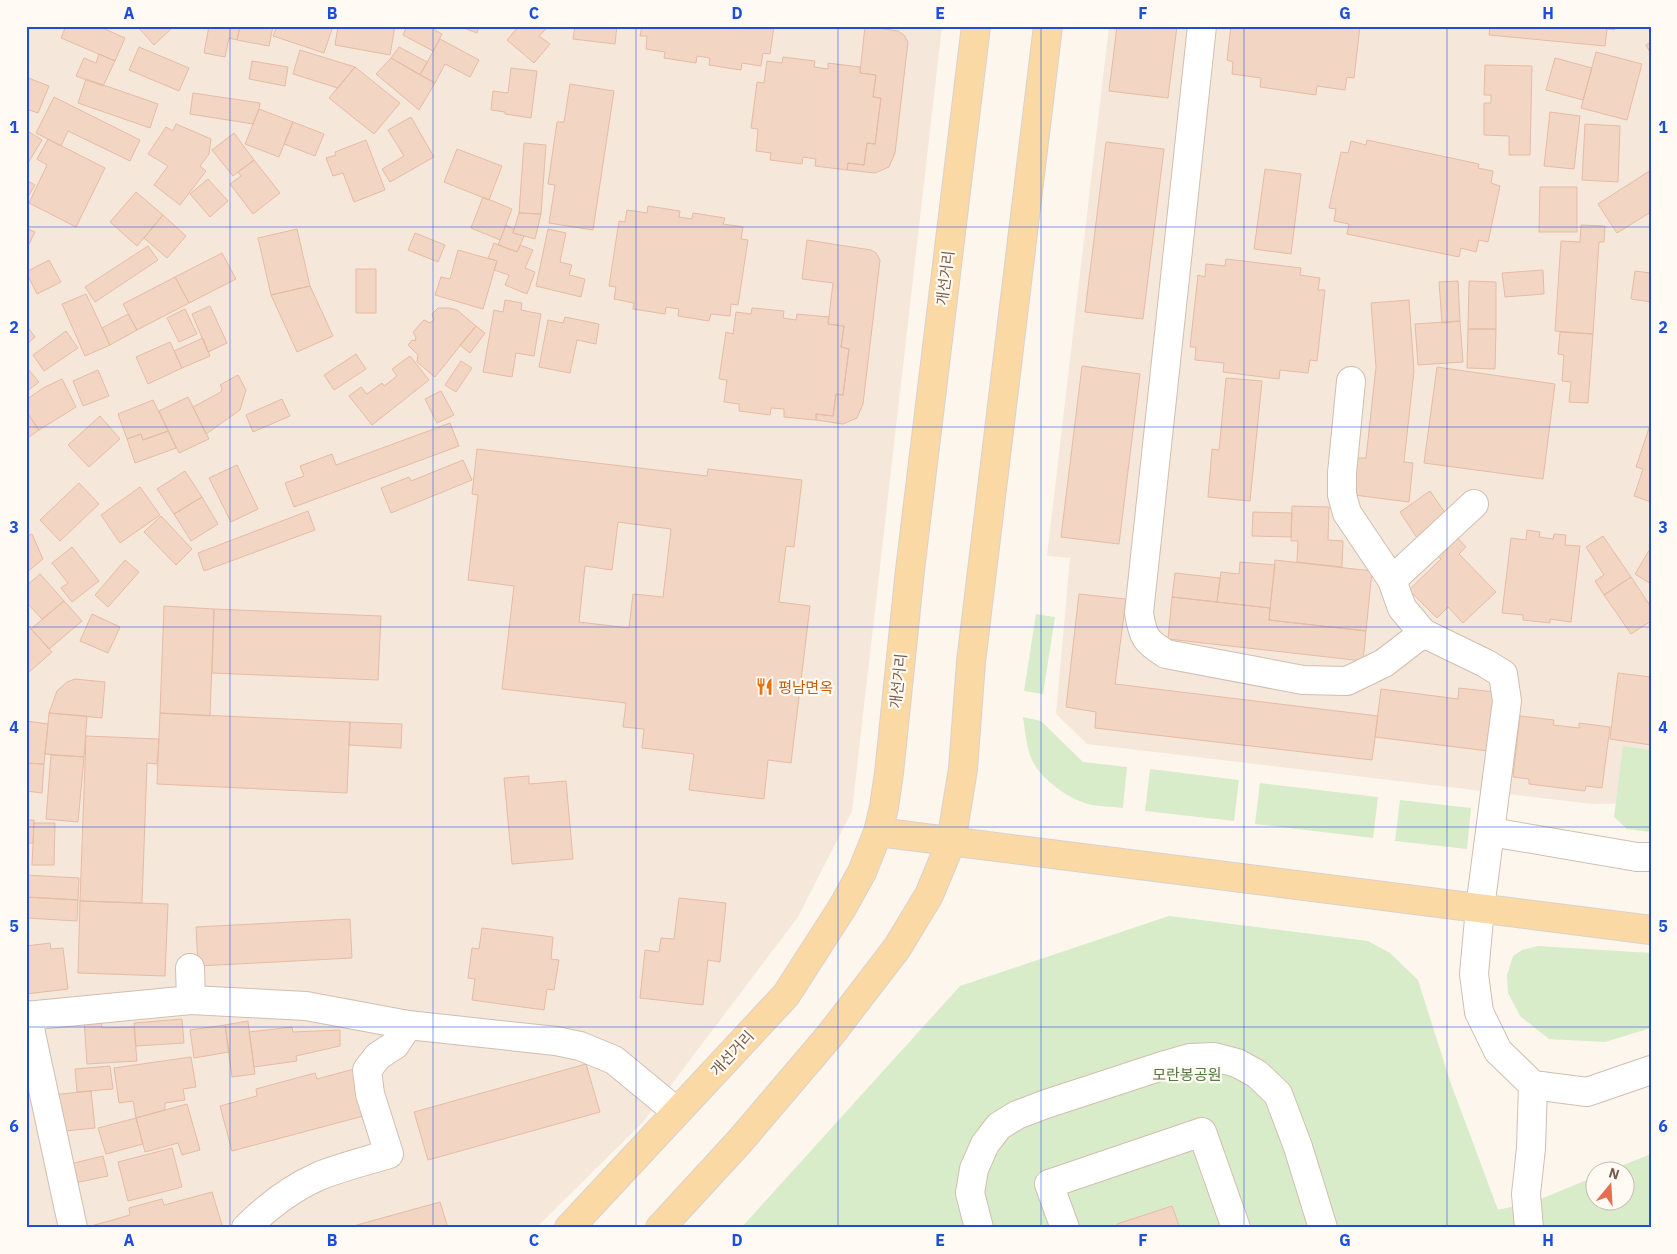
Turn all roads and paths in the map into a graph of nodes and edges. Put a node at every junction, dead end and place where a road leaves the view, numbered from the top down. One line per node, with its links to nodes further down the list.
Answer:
1 (976, 26): 8 (main road, 개선거리)
2 (1048, 26): 10 (main road)
3 (1202, 26): 7 (street)
4 (1351, 381): 6 (street)
5 (1474, 504): 6 (street)
6 (1392, 580): 7 (street)
7 (1423, 633): 9 (street)
8 (878, 832): 10 (main road); 20 (main road, 개선거리)
9 (1491, 832): 11 (street); 12 (street)
10 (951, 842): 12 (main road); 24 (main road)
11 (1651, 857)
12 (1480, 908): 13 (main road); 19 (street)
13 (1651, 930)
14 (190, 968): 15 (street)
15 (191, 1000): 16 (street); 17 (street)
16 (27, 1016): 21 (street)
17 (408, 1025): 20 (street); 22 (street)
18 (1651, 1070): 19 (street)
19 (1533, 1085): 29 (street)
20 (677, 1112): 23 (main road, 개선거리)
21 (73, 1228)
22 (246, 1228)
23 (569, 1228)
24 (660, 1228)
25 (979, 1228): 28 (street)
26 (1064, 1228): 27 (street)
27 (1236, 1228)
28 (1323, 1228)
29 (1529, 1228)

